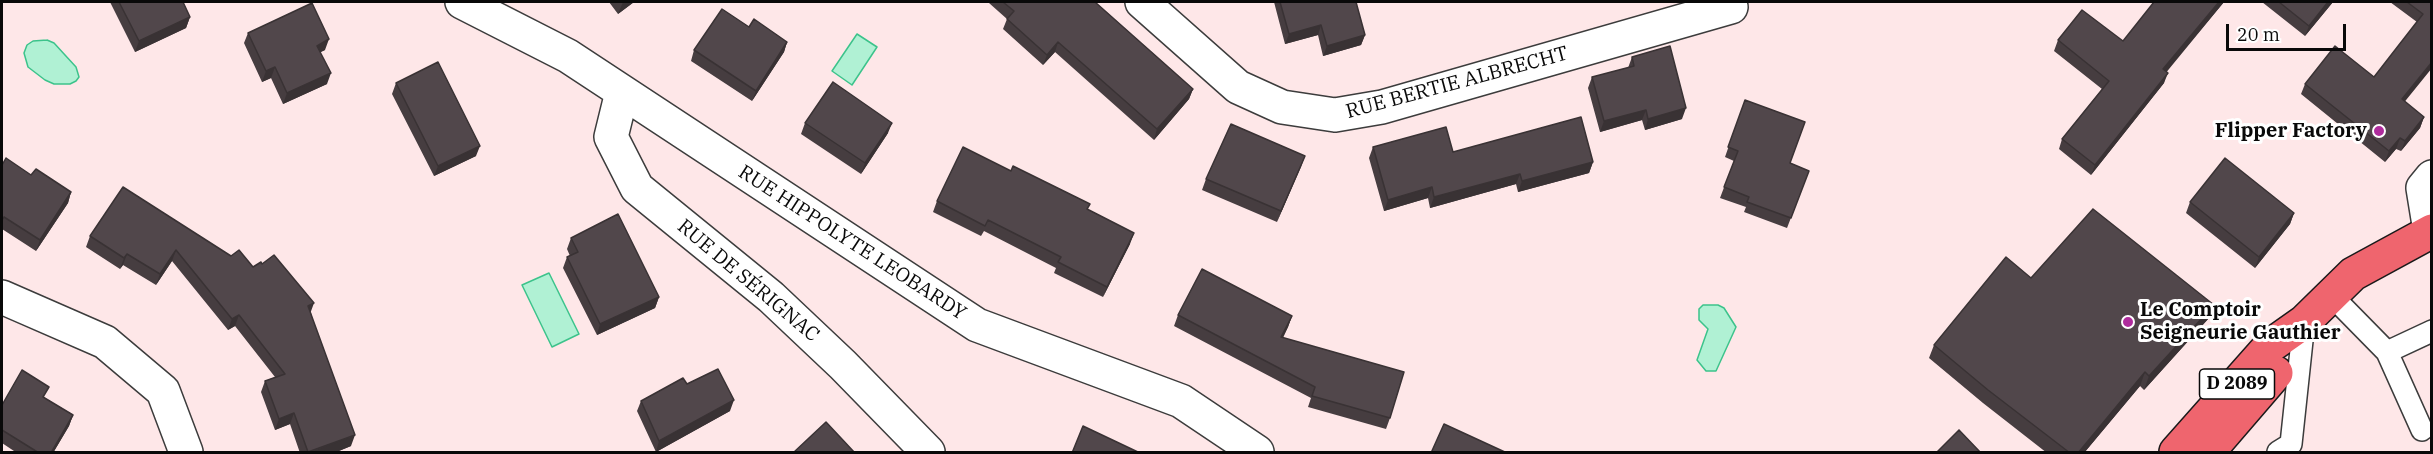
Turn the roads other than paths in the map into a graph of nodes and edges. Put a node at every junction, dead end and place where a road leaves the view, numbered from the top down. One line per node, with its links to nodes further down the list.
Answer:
1 (462, 2): 4 (street, RUE HIPPOLYTE LEOBARDY)
2 (1142, 2): 3 (street, RUE BERTIE ALBRECHT)
3 (1731, 7)
4 (622, 92): 14 (street, RUE DE SÉRIGNAC); 15 (street, RUE HIPPOLYTE LEOBARDY)
5 (2432, 177): 6 (street)
6 (2431, 231): 7 (main road, D 2089)
7 (2331, 295): 9 (main road, D 2089); 11 (lane)
8 (2, 297): 13 (street)
9 (2304, 322): 16 (main road, D 2089); 17 (main road, D 2089); 18 (lane)
10 (2432, 331): 11 (lane)
11 (2387, 352): 12 (lane)
12 (2422, 430)
13 (186, 453)
14 (928, 453)
15 (1257, 453)
16 (2176, 453)
17 (2208, 453)
18 (2278, 453)

